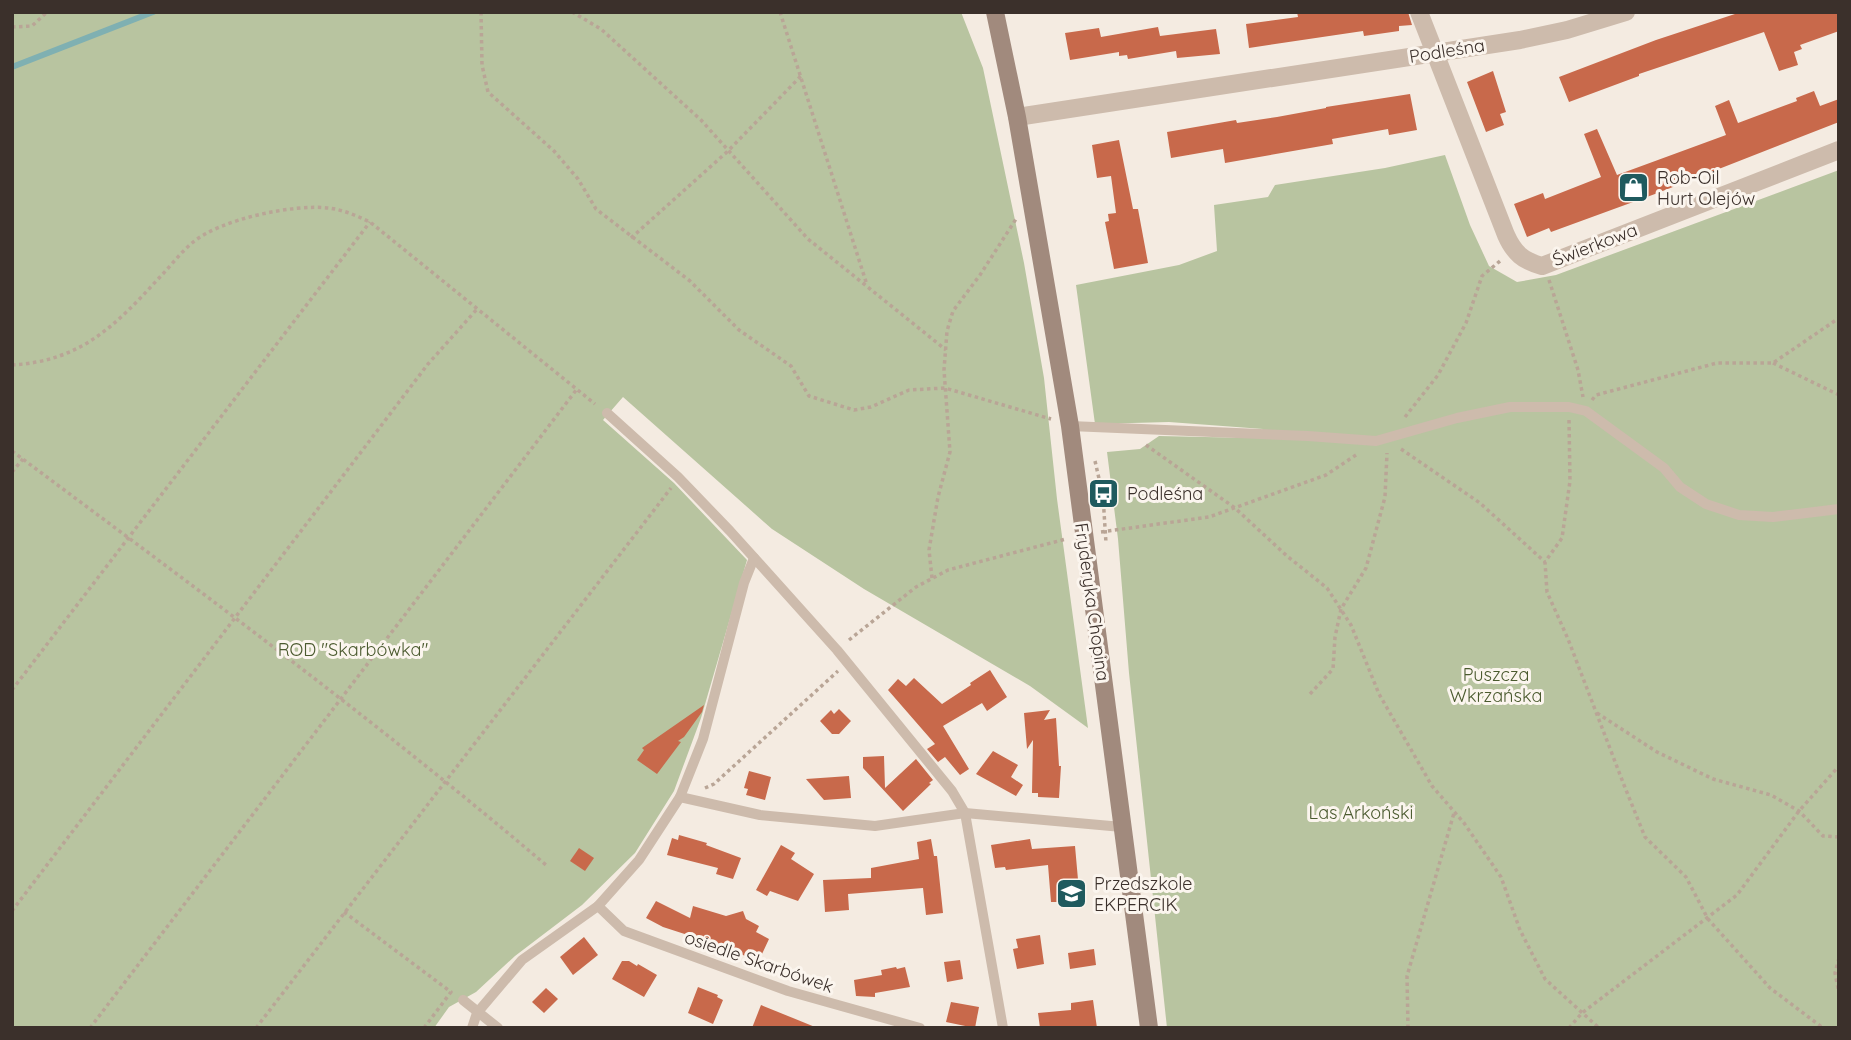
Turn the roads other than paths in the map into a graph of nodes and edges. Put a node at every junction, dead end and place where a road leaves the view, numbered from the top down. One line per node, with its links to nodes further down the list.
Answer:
1 (995, 12): 5 (street, Fryderyka Chopina)
2 (1419, 12): 4 (street)
3 (1626, 12): 4 (street, Podleśna)
4 (1433, 53): 5 (street, Podleśna); 6 (street, Świerkowa)
5 (1017, 117): 8 (street, Fryderyka Chopina)
6 (1839, 150)
7 (607, 413): 10 (lane)
8 (1070, 426): 9 (lane); 13 (street, Fryderyka Chopina)
9 (1839, 509)
10 (754, 558): 11 (lane); 12 (lane)
11 (680, 797): 12 (lane); 14 (lane)
12 (965, 813): 13 (lane); 20 (lane)
13 (1122, 827): 21 (street, Fryderyka Chopina)
14 (598, 906): 16 (lane); 19 (lane, osiedle Skarbówek)
15 (463, 1000): 16 (lane)
16 (477, 1013): 17 (lane); 18 (lane)
17 (472, 1028)
18 (498, 1028)
19 (920, 1028)
20 (1003, 1028)
21 (1149, 1028)

